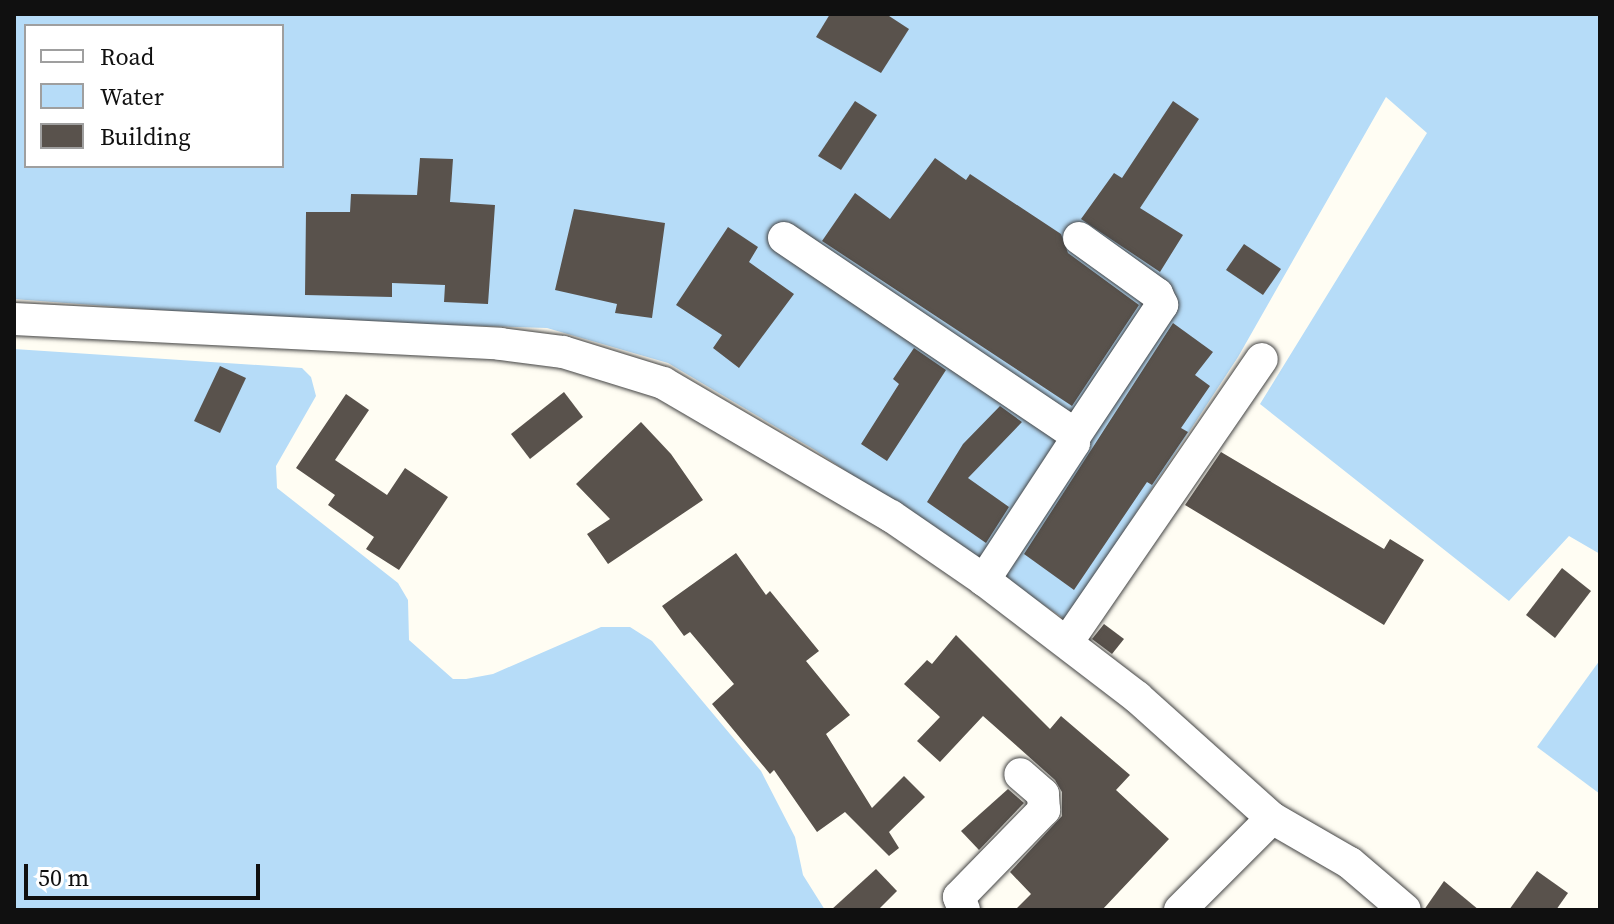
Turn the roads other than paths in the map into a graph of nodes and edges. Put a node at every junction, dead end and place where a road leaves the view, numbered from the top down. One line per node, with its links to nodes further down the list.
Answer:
1 (784, 238): 5 (street)
2 (1079, 238): 5 (street)
3 (14, 319): 6 (street)
4 (1262, 359): 7 (street)
5 (1074, 437): 6 (street)
6 (984, 580): 7 (street)
7 (1068, 641): 9 (street)
8 (1020, 774): 10 (street)
9 (1272, 818): 11 (street); 12 (street)
10 (964, 910)
11 (1180, 910)
12 (1405, 910)

